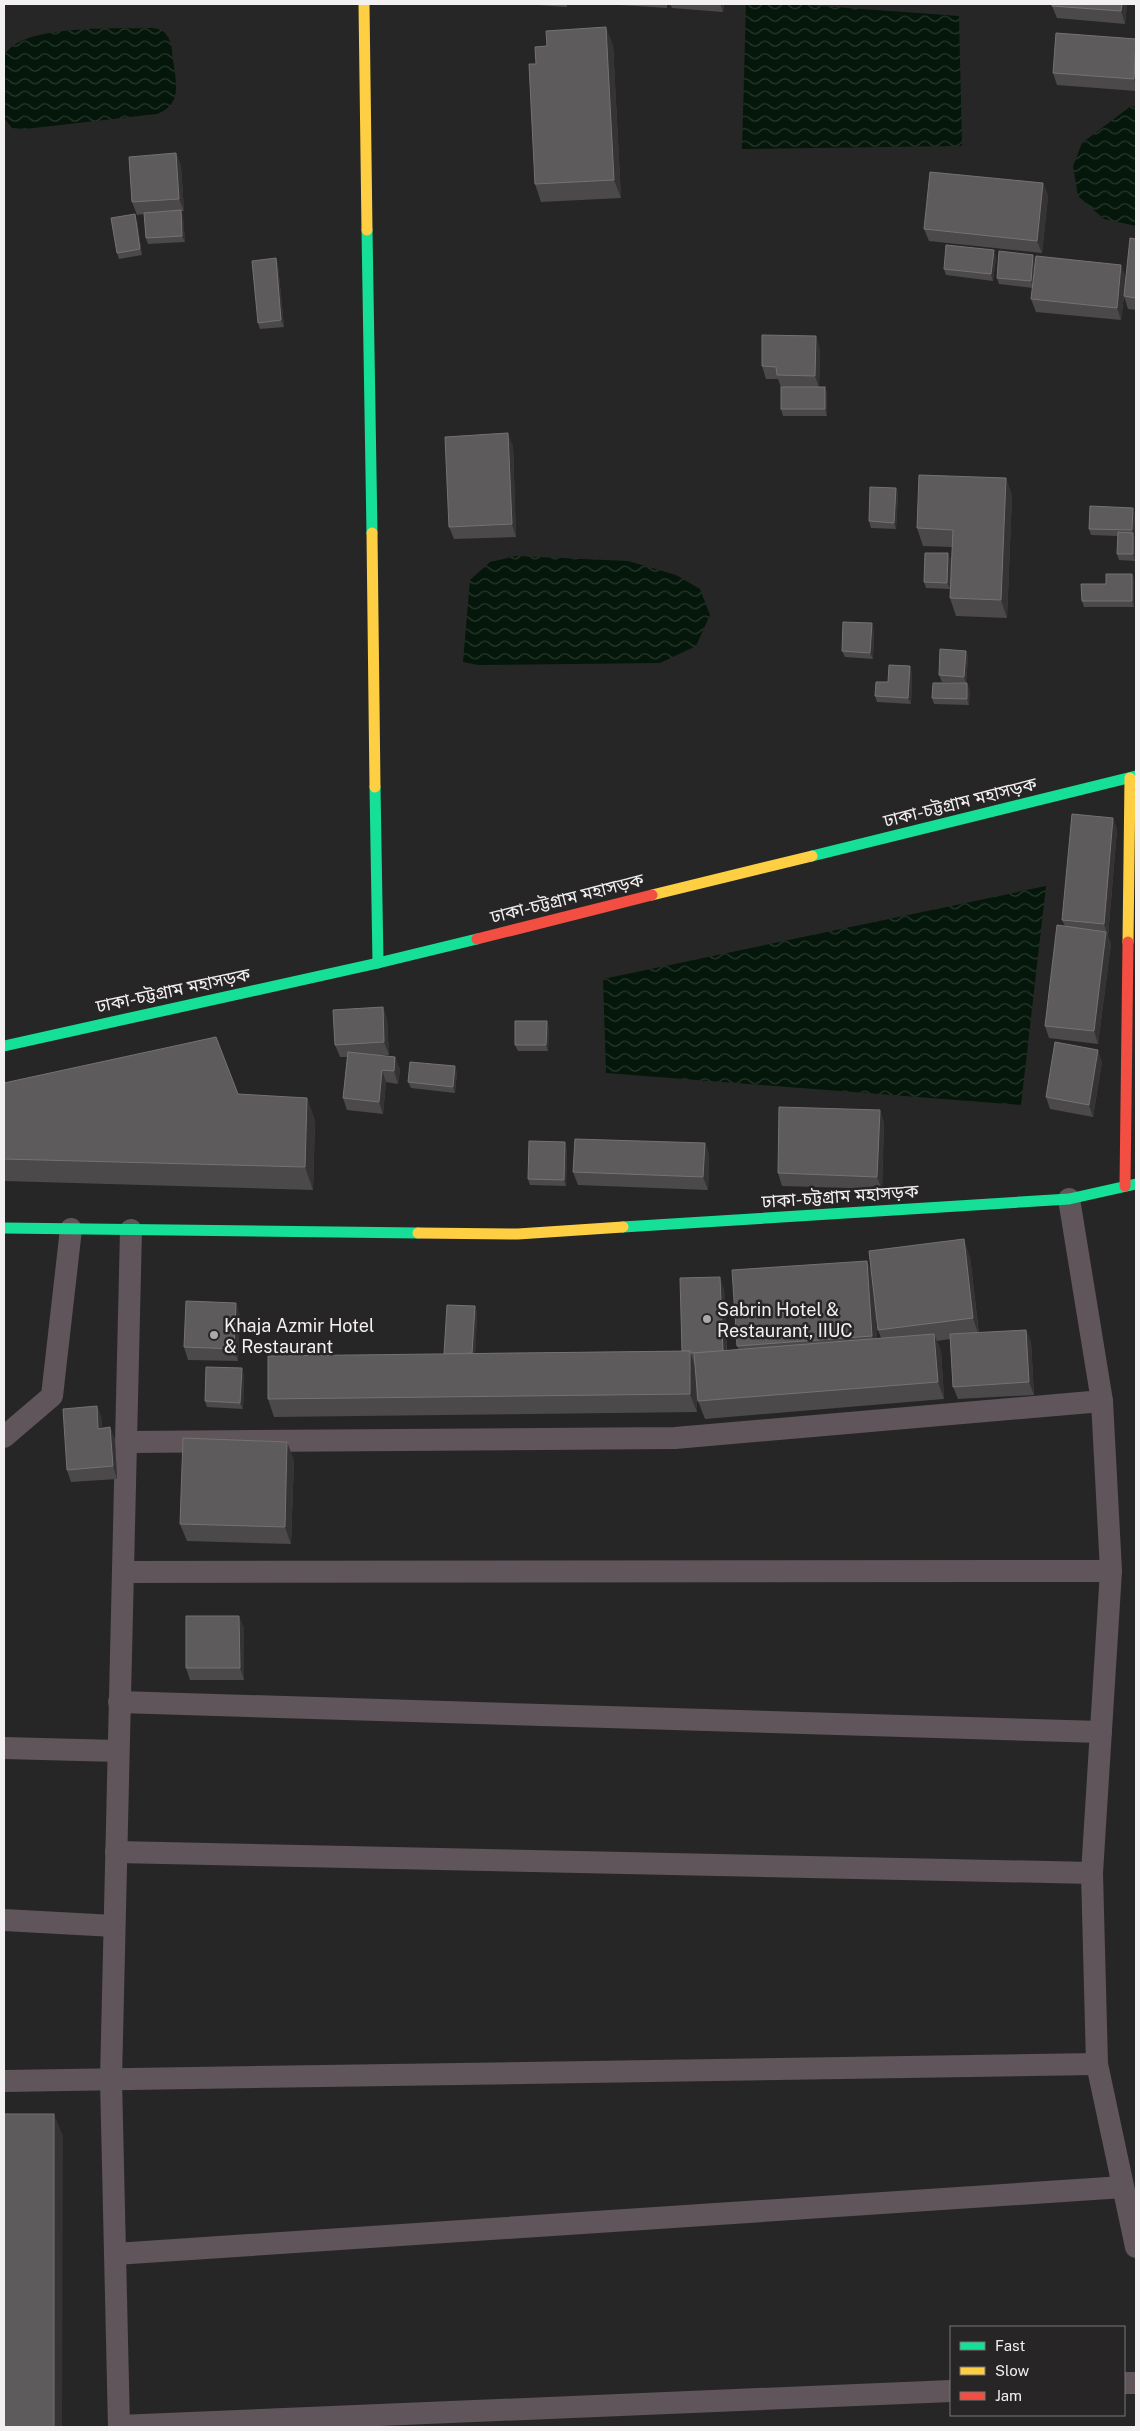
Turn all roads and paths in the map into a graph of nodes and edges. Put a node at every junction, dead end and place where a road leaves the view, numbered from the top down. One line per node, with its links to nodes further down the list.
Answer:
1 (364, 4): 3 (main road)
2 (1133, 777): 3 (main road, ঢাকা-চট্টগ্রাম মহাসড়ক); 5 (main road)
3 (378, 963): 4 (main road, ঢাকা-চট্টগ্রাম মহাসড়ক)
4 (4, 1046)
5 (1131, 1185): 6 (main road, ঢাকা-চট্টগ্রাম মহাসড়ক)
6 (1069, 1199): 9 (main road, ঢাকা-চট্টগ্রাম মহাসড়ক); 10 (lane)
7 (4, 1228): 8 (main road, ঢাকা-চট্টগ্রাম মহাসড়ক)
8 (71, 1229): 9 (main road, ঢাকা-চট্টগ্রাম মহাসড়ক); 11 (lane)
9 (131, 1230): 12 (lane)
10 (1102, 1401): 12 (lane); 13 (lane)
11 (4, 1437)
12 (126, 1442): 14 (lane)
13 (1111, 1571): 14 (lane); 16 (lane)
14 (123, 1572): 15 (lane)
15 (119, 1702): 16 (lane); 18 (lane)
16 (1101, 1732): 20 (lane)
17 (4, 1748): 18 (lane)
18 (118, 1751): 19 (lane)
19 (116, 1852): 20 (lane); 22 (lane)
20 (1092, 1873): 23 (lane)
21 (4, 1920): 22 (lane)
22 (114, 1926): 24 (lane)
23 (1097, 2064): 24 (lane); 26 (lane)
24 (111, 2079): 25 (lane); 28 (lane)
25 (4, 2081)
26 (1122, 2186): 27 (lane); 28 (lane)
27 (1136, 2247)
28 (115, 2254): 30 (lane)
29 (950, 2390): 30 (lane)
30 (119, 2427)

